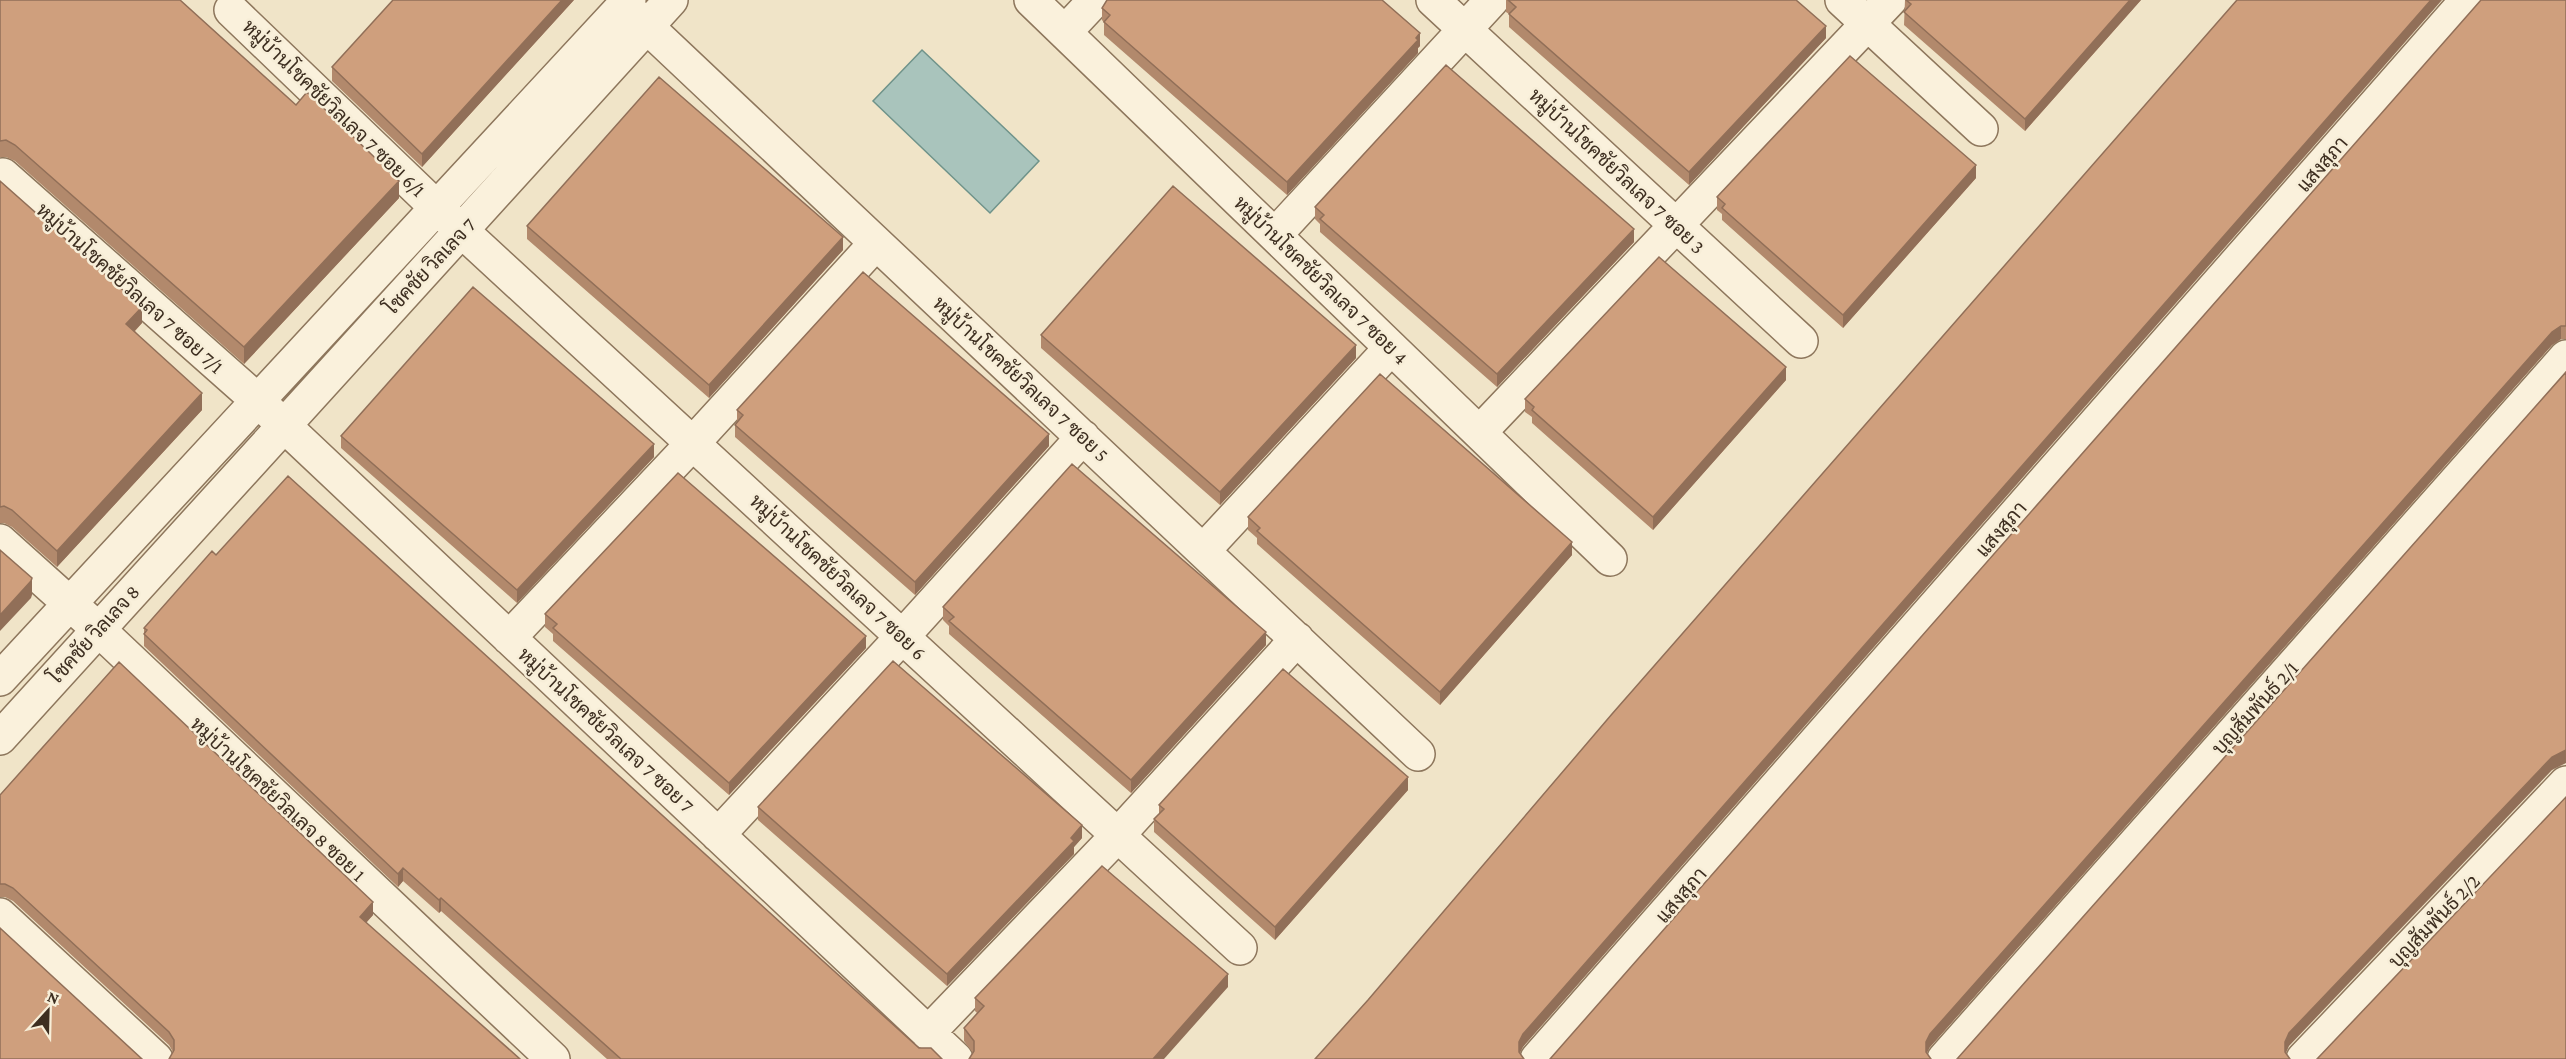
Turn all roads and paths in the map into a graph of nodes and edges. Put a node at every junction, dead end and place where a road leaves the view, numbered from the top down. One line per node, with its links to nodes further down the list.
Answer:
1 (671, 0): 10 (street, โชคชัย วิลเลจ 7)
2 (1031, 0): 13 (street, หมู่บ้านโชคชัยวิลเลจ 7 ซอย 4)
3 (1095, 0): 13 (street)
4 (1433, 0): 12 (street, หมู่บ้านโชคชัยวิลเลจ 7 ซอย 3)
5 (1492, 0): 12 (street)
6 (1842, 0): 11 (street)
7 (1890, 0): 11 (street)
8 (2467, 0): 51 (street, แสงสุภา)
9 (231, 10): 16 (street, หมู่บ้านโชคชัยวิลเลจ 7 ซอย 6/1)
10 (633, 10): 16 (street, โชคชัย วิลเลจ 7); 18 (street, โชคชัย วิลเลจ 7); 20 (street, หมู่บ้านโชคชัยวิลเลจ 7 ซอย 5)
11 (1868, 25): 14 (street); 17 (street)
12 (1464, 29): 17 (street, หมู่บ้านโชคชัยวิลเลจ 7 ซอย 3); 19 (street)
13 (1065, 32): 19 (street, หมู่บ้านโชคชัยวิลเลจ 7 ซอย 4)
14 (1981, 129)
15 (3, 175): 24 (street, หมู่บ้านโชคชัยวิลเลจ 7 ซอย 7/1)
16 (436, 207): 18 (street, หมู่บ้านโชคชัยวิลเลจ 7 ซอย 6); 24 (street, โชคชัย วิลเลจ 7)
17 (1677, 227): 21 (street, หมู่บ้านโชคชัยวิลเลจ 7 ซอย 3); 26 (street)
18 (463, 231): 25 (street, โชคชัย วิลเลจ 7); 28 (street, หมู่บ้านโชคชัยวิลเลจ 7 ซอย 6)
19 (1275, 235): 22 (street, หมู่บ้านโชคชัยวิลเลจ 7 ซอย 4)
20 (876, 243): 27 (street, หมู่บ้านโชคชัยวิลเลจ 7 ซอย 5); 28 (street)
21 (1801, 341)
22 (1391, 348): 26 (street, หมู่บ้านโชคชัยวิลเลจ 7 ซอย 4); 32 (street)
23 (2566, 357): 52 (street, บุญสัมพันธ์ 2/1)
24 (257, 400): 25 (street, หมู่บ้านโชคชัยวิลเลจ 7 ซอย 7); 29 (street, โชคชัย วิลเลจ 7)
25 (283, 425): 30 (street, โชคชัย วิลเลจ 7); 37 (street, หมู่บ้านโชคชัยวิลเลจ 7 ซอย 7)
26 (1480, 432): 33 (street, หมู่บ้านโชคชัยวิลเลจ 7 ซอย 4)
27 (1083, 437): 32 (street, หมู่บ้านโชคชัยวิลเลจ 7 ซอย 5); 36 (street)
28 (693, 443): 36 (street, หมู่บ้านโชคชัยวิลเลจ 7 ซอย 6); 37 (street)
29 (168, 496): 34 (street, โชคชัย วิลเลจ 8)
30 (188, 531): 35 (street, โชคชัย วิลเลจ 8)
31 (0, 542): 34 (street, หมู่บ้านโชคชัยวิลเลจ 8 ซอย 1)
32 (1203, 551): 38 (street, หมู่บ้านโชคชัยวิลเลจ 7 ซอย 5)
33 (1610, 559)
34 (69, 603): 35 (street, หมู่บ้านโชคชัยวิลเลจ 8 ซอย 1); 39 (street, โชคชัย วิลเลจ 8)
35 (98, 630): 40 (street, โชคชัย วิลเลจ 8); 49 (street, หมู่บ้านโชคชัยวิลเลจ 8 ซอย 1)
36 (902, 637): 43 (street); 44 (street, หมู่บ้านโชคชัยวิลเลจ 7 ซอย 6)
37 (508, 638): 43 (street, หมู่บ้านโชคชัยวิลเลจ 7 ซอย 7)
38 (1297, 639): 41 (street, หมู่บ้านโชคชัยวิลเลจ 7 ซอย 5); 44 (street)
39 (0, 679)
40 (0, 738)
41 (1418, 754)
42 (2566, 783): 53 (street, บุญสัมพันธ์ 2/2)
43 (718, 835): 47 (street, หมู่บ้านโชคชัยวิลเลจ 7 ซอย 7)
44 (1118, 835): 46 (street, หมู่บ้านโชคชัยวิลเลจ 7 ซอย 6); 47 (street)
45 (0, 915): 48 (street)
46 (1240, 948)
47 (928, 1033): 50 (street, หมู่บ้านโชคชัยวิลเลจ 7 ซอย 7)
48 (156, 1059)
49 (553, 1059)
50 (956, 1059)
51 (1537, 1059)
52 (1944, 1059)
53 (2303, 1059)

